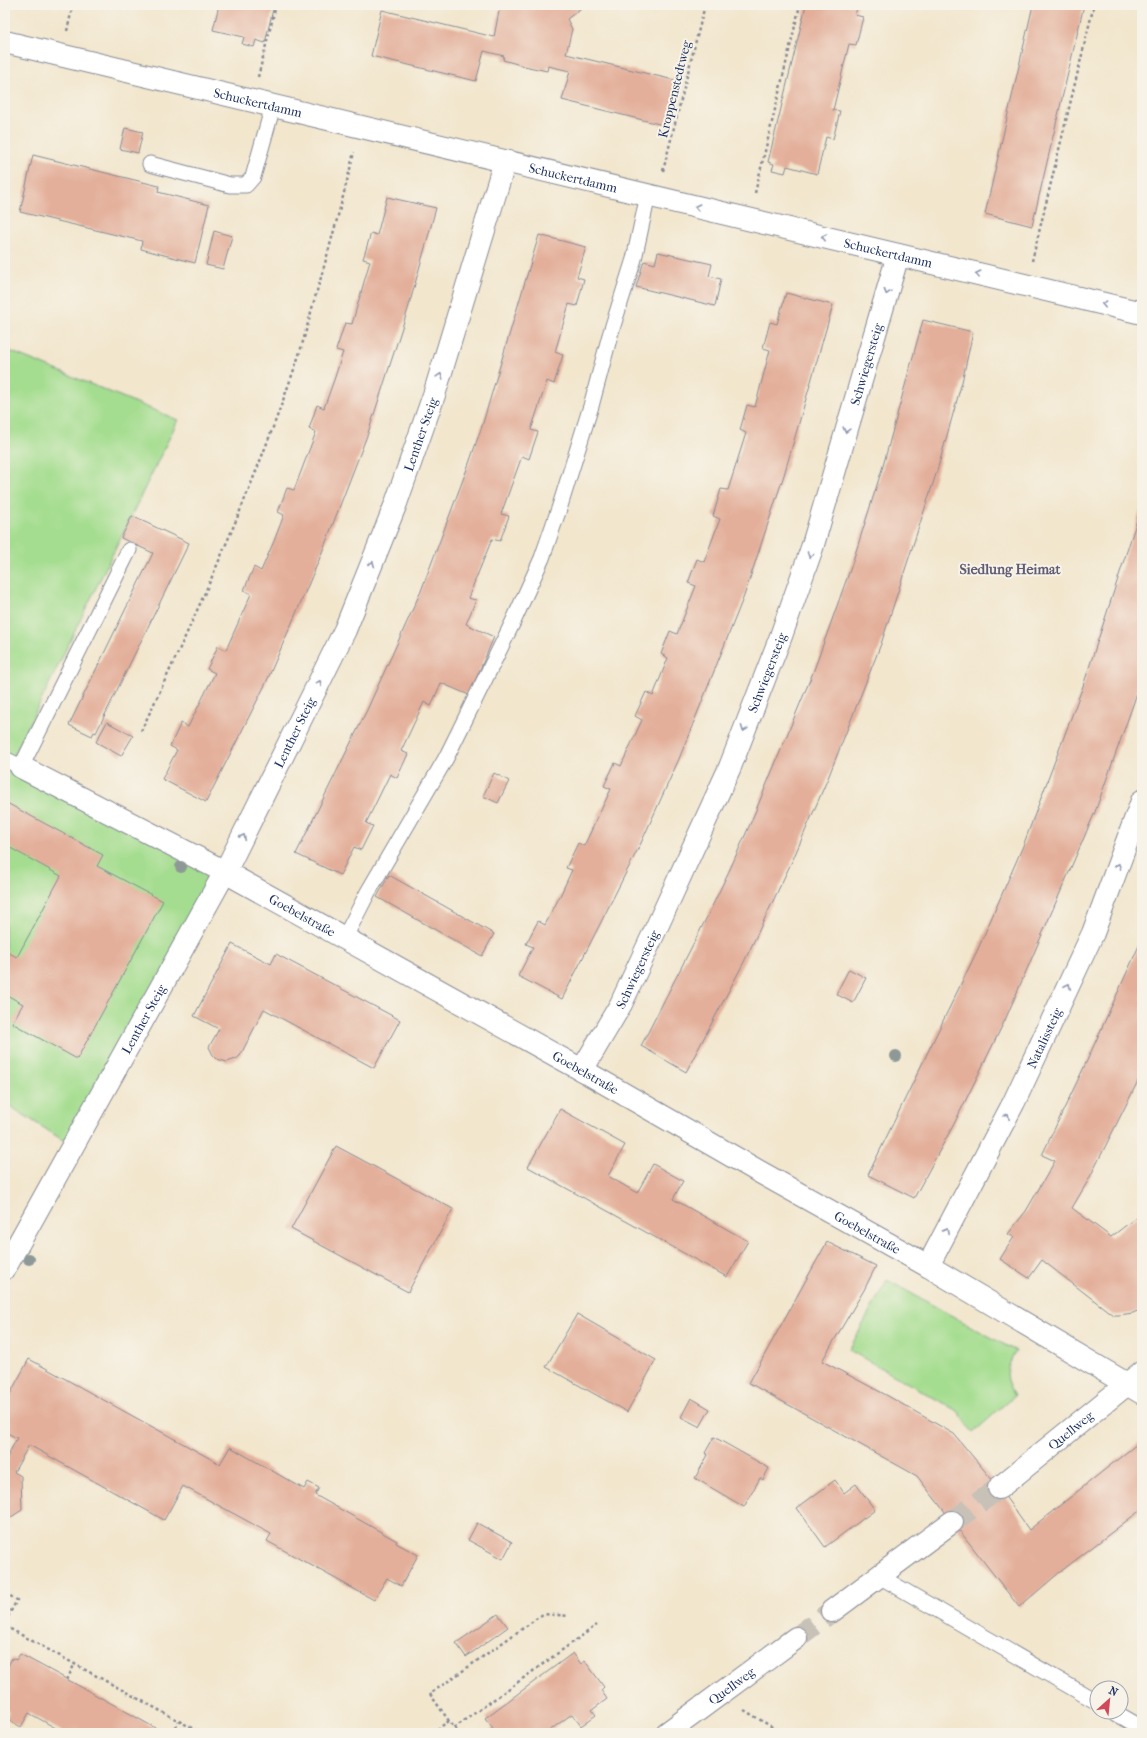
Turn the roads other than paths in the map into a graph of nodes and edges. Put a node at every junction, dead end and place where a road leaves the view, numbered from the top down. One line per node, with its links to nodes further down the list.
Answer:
1 (5, 42): 2 (street, Schuckertdamm)
2 (273, 106): 3 (street, Schuckertdamm); 4 (lane)
3 (505, 161): 5 (street, Schuckertdamm); 11 (street, Lenther Steig, one-way to 3)
4 (150, 164)
5 (648, 195): 6 (street, Schuckertdamm, one-way to 5); 12 (lane)
6 (898, 255): 7 (street, Schuckertdamm, one-way to 6); 13 (street, Schwiegersteig, one-way to 13)
7 (1142, 313)
8 (129, 550): 9 (lane)
9 (13, 763): 11 (street, Goebelstraße)
10 (1142, 801): 14 (street, Natalissteig, one-way to 10)
11 (225, 872): 12 (street, Goebelstraße); 15 (street, Lenther Steig)
12 (344, 939): 13 (street, Goebelstraße)
13 (582, 1070): 14 (street, Goebelstraße)
14 (928, 1266): 16 (street, Goebelstraße)
15 (5, 1268)
16 (1137, 1383): 17 (street, Quellweg)
17 (999, 1488)
18 (952, 1522): 19 (street)
19 (879, 1576): 20 (street); 22 (lane)
20 (832, 1611)
21 (796, 1638): 23 (street, Quellweg)
22 (1089, 1697)
23 (701, 1709): 26 (street, Quellweg); 27 (street)
24 (1128, 1720): 25 (lane)
25 (1142, 1728)
26 (667, 1733)
27 (695, 1733)

